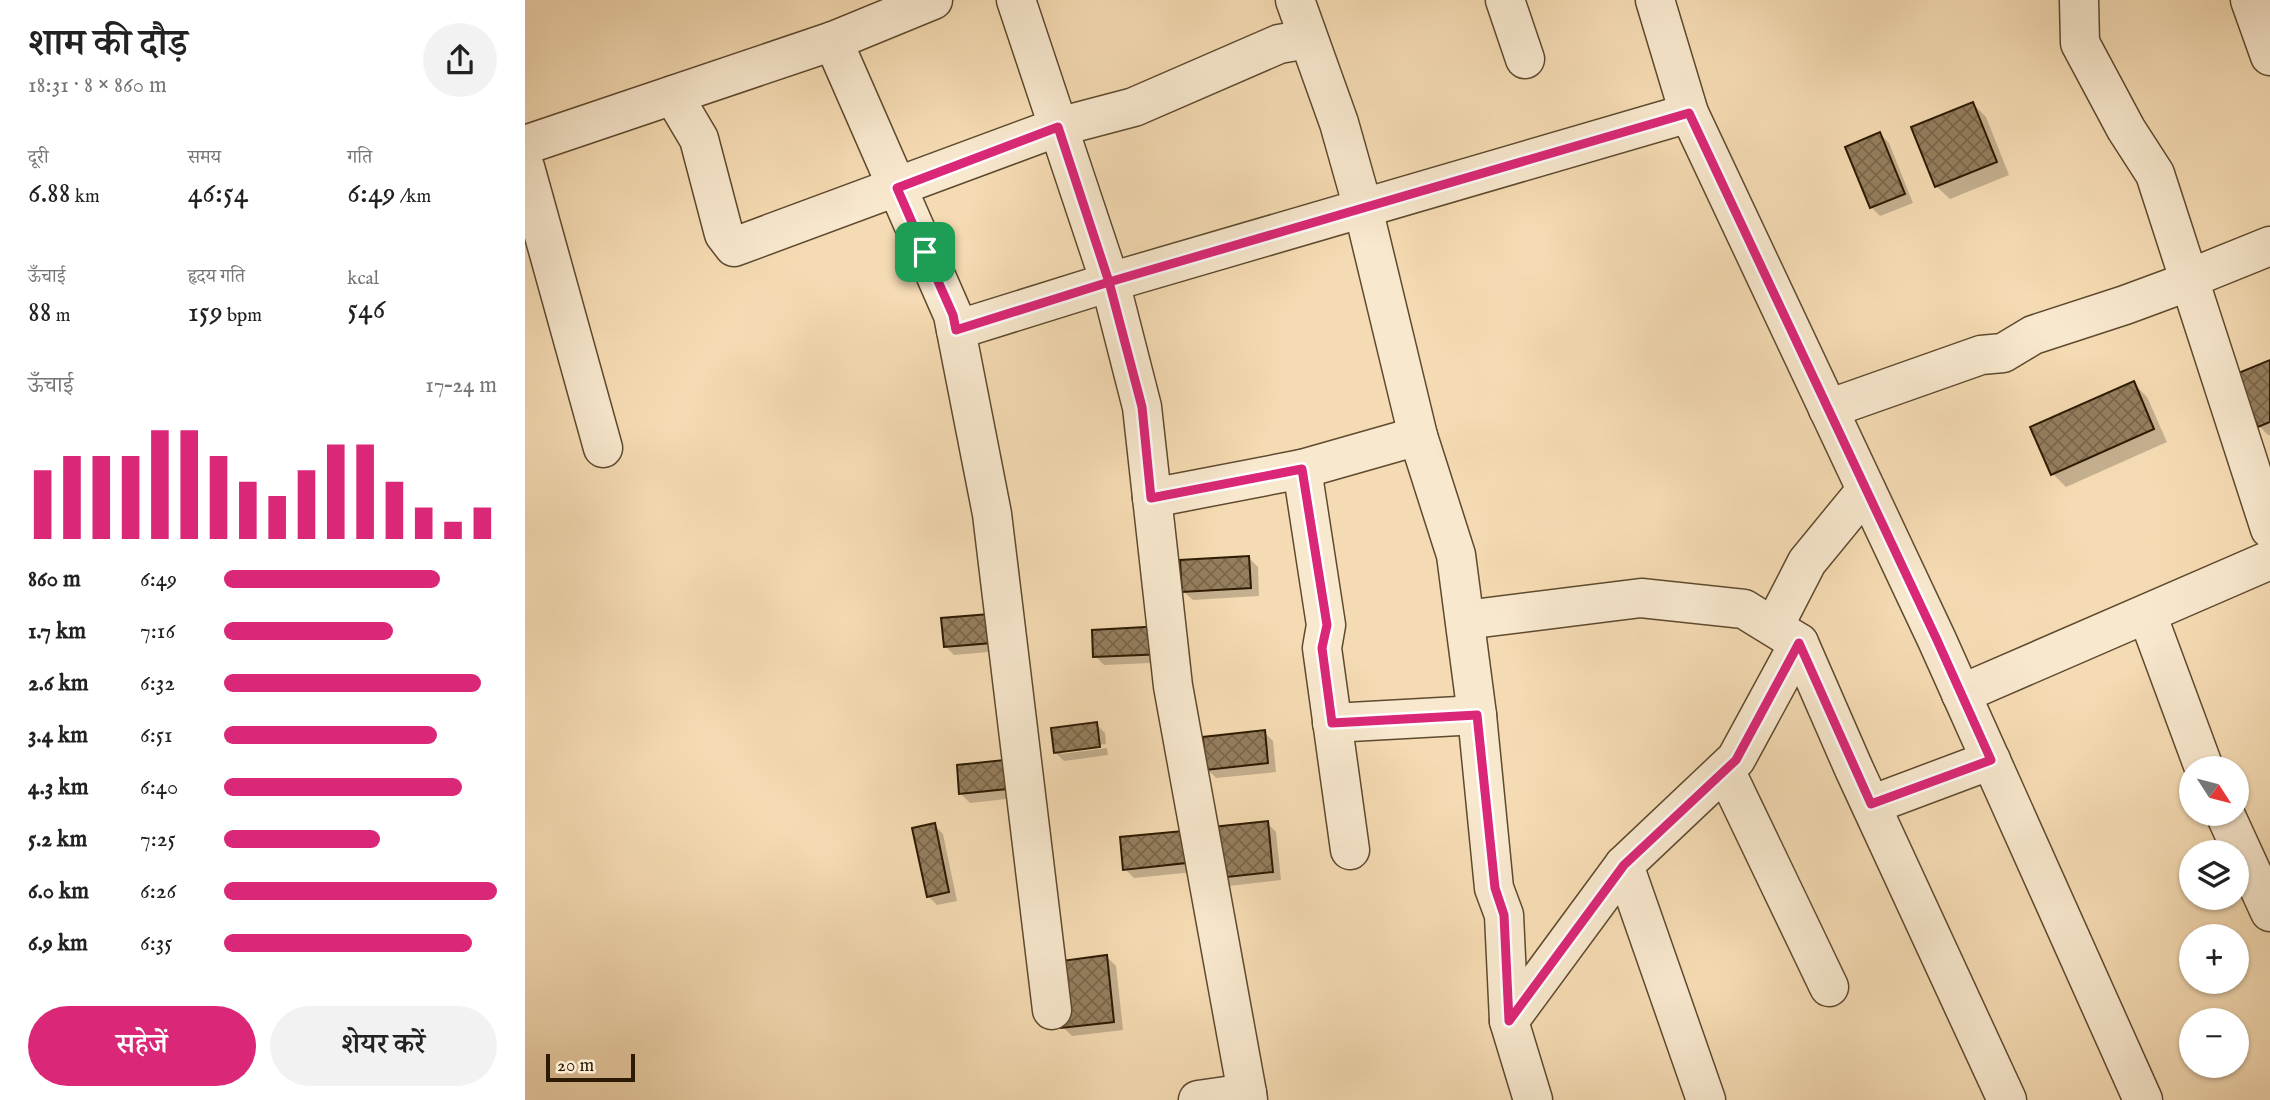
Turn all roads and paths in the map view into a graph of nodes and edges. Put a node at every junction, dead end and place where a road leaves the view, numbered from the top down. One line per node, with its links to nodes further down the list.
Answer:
1 (933, 0): 9 (street)
2 (1016, 0): 14 (street)
3 (1295, 0): 8 (street)
4 (1505, 0): 11 (street)
5 (1655, 0): 13 (street)
6 (2079, 0): 20 (street)
7 (2250, 0): 10 (street)
8 (1308, 39): 14 (street); 18 (street)
9 (833, 41): 12 (street); 17 (street)
10 (2270, 56)
11 (1525, 59)
12 (673, 95): 15 (street); 17 (street)
13 (1689, 113): 18 (street); 23 (street)
14 (1058, 127): 17 (street); 21 (street)
15 (525, 145)
16 (525, 167): 25 (street)
17 (897, 188): 22 (street)
18 (1363, 208): 21 (street); 24 (street)
19 (2270, 246): 20 (street)
20 (2190, 281): 23 (street); 29 (street)
21 (1109, 282): 22 (street); 28 (street)
22 (956, 330): 46 (street)
23 (1828, 409): 27 (street)
24 (1417, 436): 26 (street); 32 (street)
25 (603, 448)
26 (1302, 469): 28 (street); 36 (street)
27 (1866, 490): 33 (street); 34 (street)
28 (1151, 498): 48 (street)
29 (2270, 529)
30 (2270, 560): 31 (street)
31 (2147, 614): 34 (street); 37 (street)
32 (1465, 620): 33 (street); 35 (street)
33 (1786, 635): 39 (street); 40 (street)
34 (1961, 694): 38 (street)
35 (1477, 715): 36 (street); 47 (street)
36 (1332, 723): 42 (street)
37 (2200, 756)
38 (1991, 760): 40 (street); 53 (street)
39 (1725, 770): 43 (street); 45 (street)
40 (1871, 804): 52 (street)
41 (2231, 826): 44 (street)
42 (1350, 850)
43 (1624, 865): 47 (street); 51 (street)
44 (2270, 912)
45 (1829, 987)
46 (1052, 1010)
47 (1509, 1021): 50 (street)
48 (1248, 1097): 49 (street)
49 (1198, 1100)
50 (1533, 1100)
51 (1706, 1100)
52 (2007, 1100)
53 (2143, 1100)

